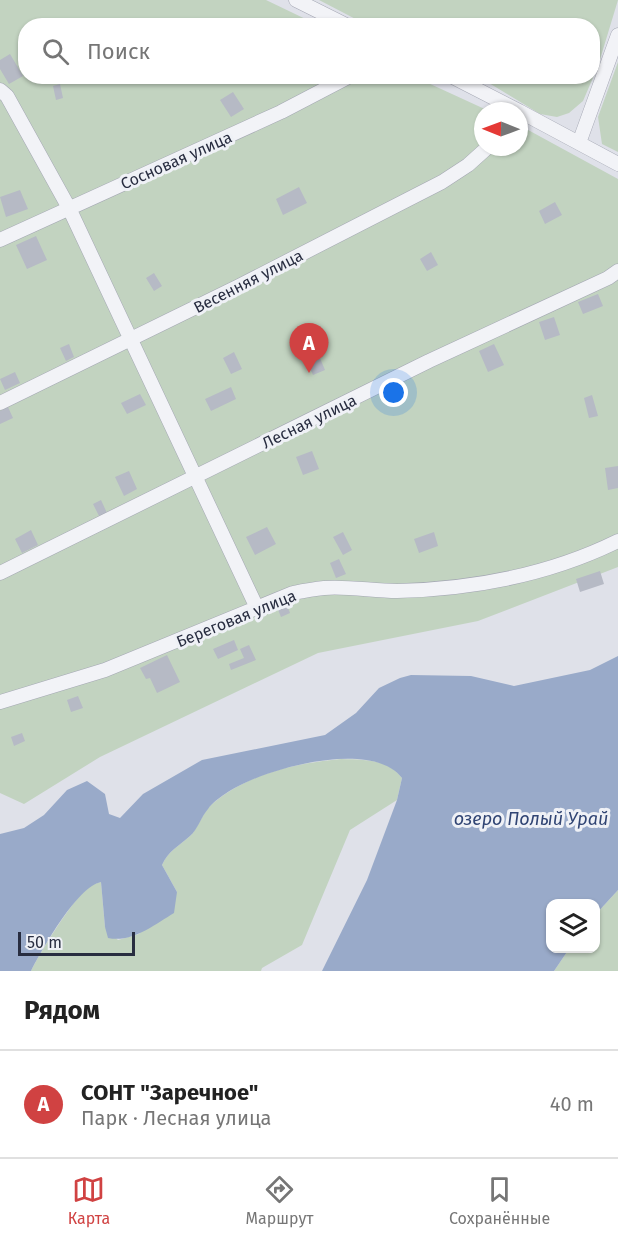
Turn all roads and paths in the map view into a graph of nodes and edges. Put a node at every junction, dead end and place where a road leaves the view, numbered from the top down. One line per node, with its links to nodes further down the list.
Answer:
1 (296, 0): 2 (street)
2 (332, 18)
3 (618, 35): 9 (street)
4 (335, 84): 12 (street, Сосновая улица)
5 (466, 84): 7 (street)
6 (0, 90): 12 (street)
7 (499, 102)
8 (528, 117): 9 (street)
9 (579, 143): 11 (street)
10 (478, 156): 15 (street, Весенняя улица)
11 (618, 164)
12 (69, 208): 13 (street, Сосновая улица); 15 (street)
13 (0, 240)
14 (618, 271): 17 (street, Лесная улица)
15 (131, 339): 16 (street, Весенняя улица); 17 (street)
16 (0, 403)
17 (195, 476): 19 (street, Лесная улица); 20 (street)
18 (618, 541): 20 (street, Береговая улица)
19 (0, 573)
20 (257, 608): 21 (street, Береговая улица)
21 (0, 702)

